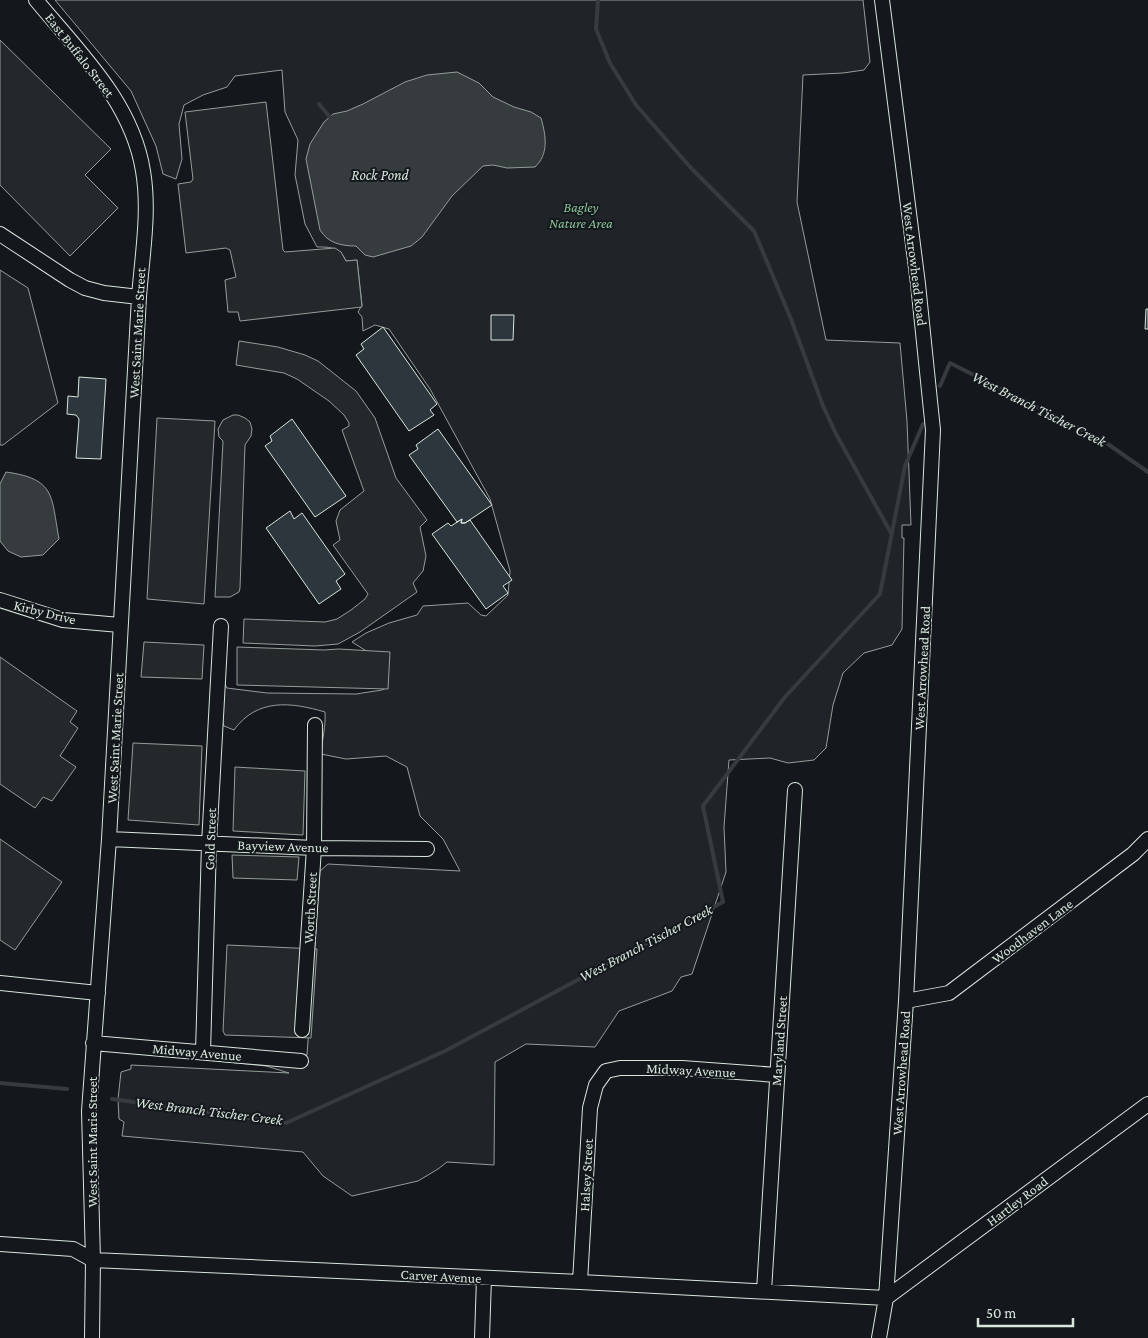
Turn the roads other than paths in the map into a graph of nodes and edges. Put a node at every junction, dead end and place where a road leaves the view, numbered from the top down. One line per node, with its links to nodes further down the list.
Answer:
1 (36, 0): 3 (street, East Buffalo Street)
2 (882, 0): 18 (street, West Arrowhead Road)
3 (136, 138): 5 (street, West Saint Marie Street)
4 (0, 234): 5 (street)
5 (139, 297): 7 (street, West Saint Marie Street)
6 (0, 600): 7 (street, Kirby Drive)
7 (120, 625): 11 (street, West Saint Marie Street)
8 (221, 626): 13 (street, Gold Street)
9 (315, 725): 14 (street, Worth Street)
10 (795, 790): 24 (street, Maryland Street)
11 (109, 839): 13 (street, Bayview Avenue); 17 (street, West Saint Marie Street)
12 (1148, 839): 18 (street, Woodhaven Lane)
13 (209, 844): 14 (street, Bayview Avenue); 21 (street, Gold Street)
14 (314, 848): 15 (street, Bayview Avenue); 19 (street, Worth Street)
15 (427, 849)
16 (0, 983): 17 (street)
17 (98, 993): 20 (street, West Saint Marie Street)
18 (906, 1001): 31 (street, West Arrowhead Road)
19 (302, 1030)
20 (93, 1043): 21 (street, Midway Avenue); 27 (street, West Saint Marie Street)
21 (203, 1052): 22 (street, Midway Avenue)
22 (301, 1061)
23 (606, 1072): 24 (street, Midway Avenue); 29 (street, Halsey Street)
24 (777, 1075): 30 (street, Maryland Street)
25 (1148, 1104): 31 (street, Hartley Road)
26 (0, 1244): 27 (street, Carver Avenue)
27 (93, 1260): 28 (street, Carver Avenue); 32 (street, West Saint Marie Street)
28 (484, 1278): 29 (street, Carver Avenue); 33 (street)
29 (580, 1282): 30 (street, Carver Avenue)
30 (764, 1291): 31 (street, Carver Avenue)
31 (886, 1298): 34 (street, West Arrowhead Road)
32 (92, 1338)
33 (482, 1338)
34 (879, 1338)

